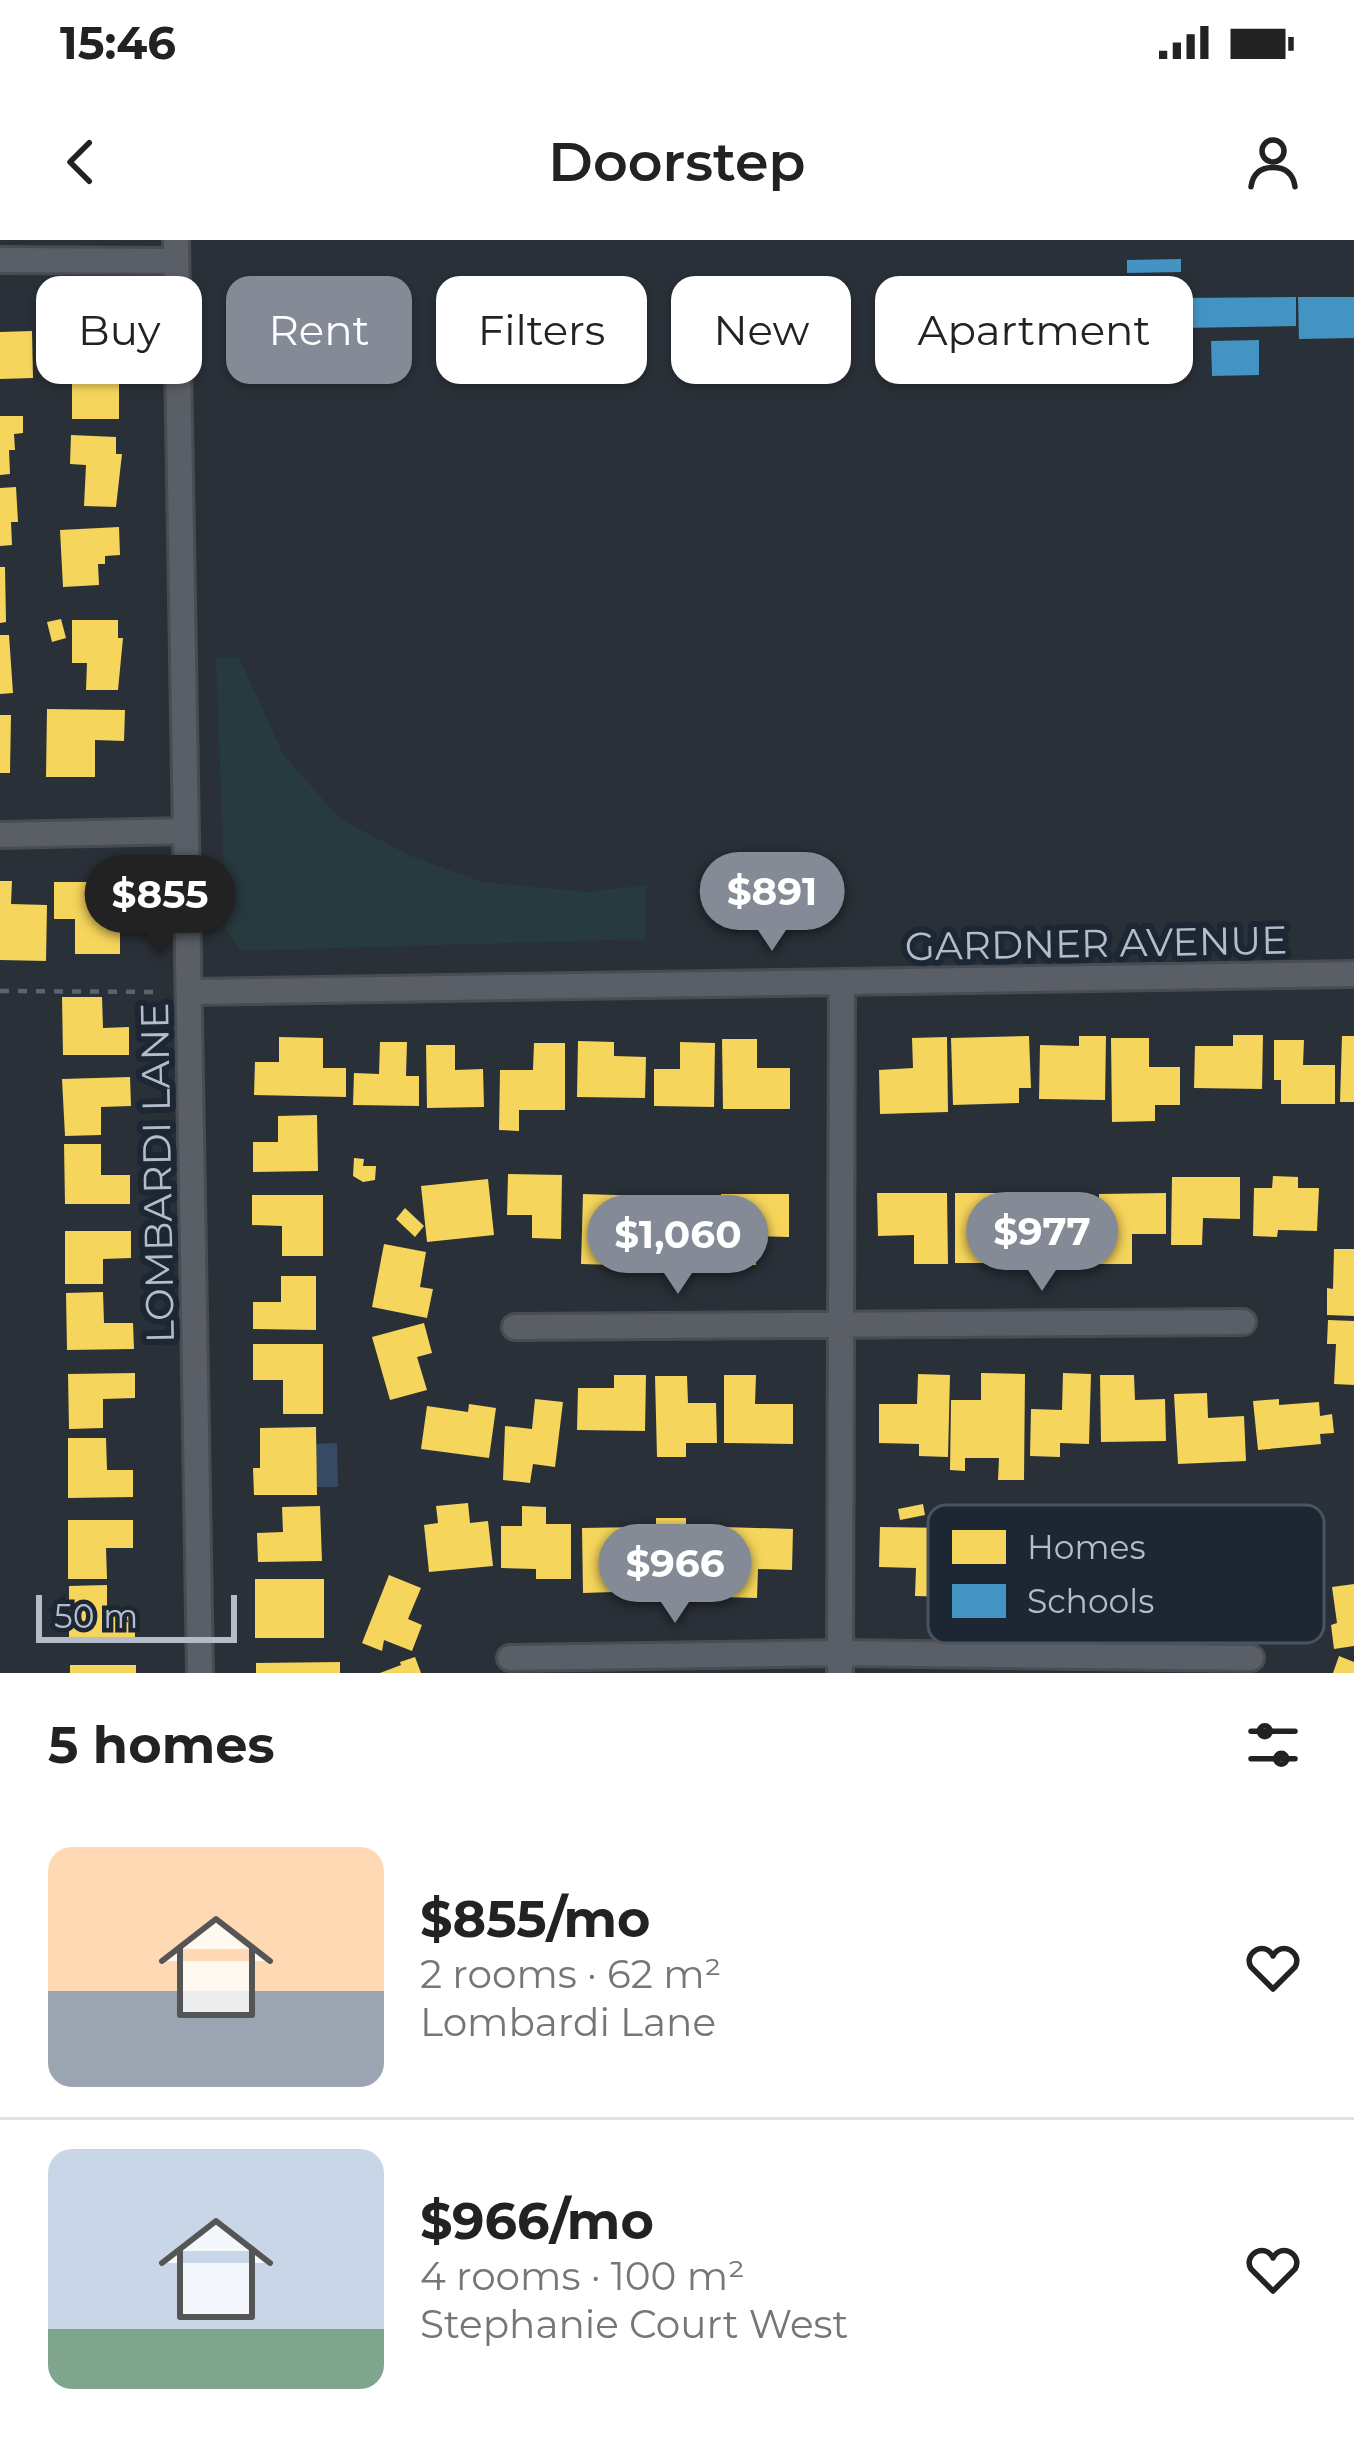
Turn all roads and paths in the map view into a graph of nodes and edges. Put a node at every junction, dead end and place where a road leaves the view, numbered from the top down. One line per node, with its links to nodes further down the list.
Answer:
1 (176, 251): 2 (street); 3 (street, LOMBARDI LANE)
2 (0, 260)
3 (186, 831): 4 (street); 8 (street, LOMBARDI LANE)
4 (0, 835)
5 (1354, 974): 6 (street, GARDNER AVENUE)
6 (842, 983): 8 (street, GARDNER AVENUE); 10 (street)
7 (0, 991): 8 (path)
8 (191, 992): 15 (street, LOMBARDI LANE)
9 (1243, 1322): 10 (street)
10 (842, 1326): 11 (street); 14 (street)
11 (515, 1327)
12 (509, 1658): 14 (street)
13 (1251, 1658): 14 (street)
14 (840, 1663)
15 (200, 1673)

